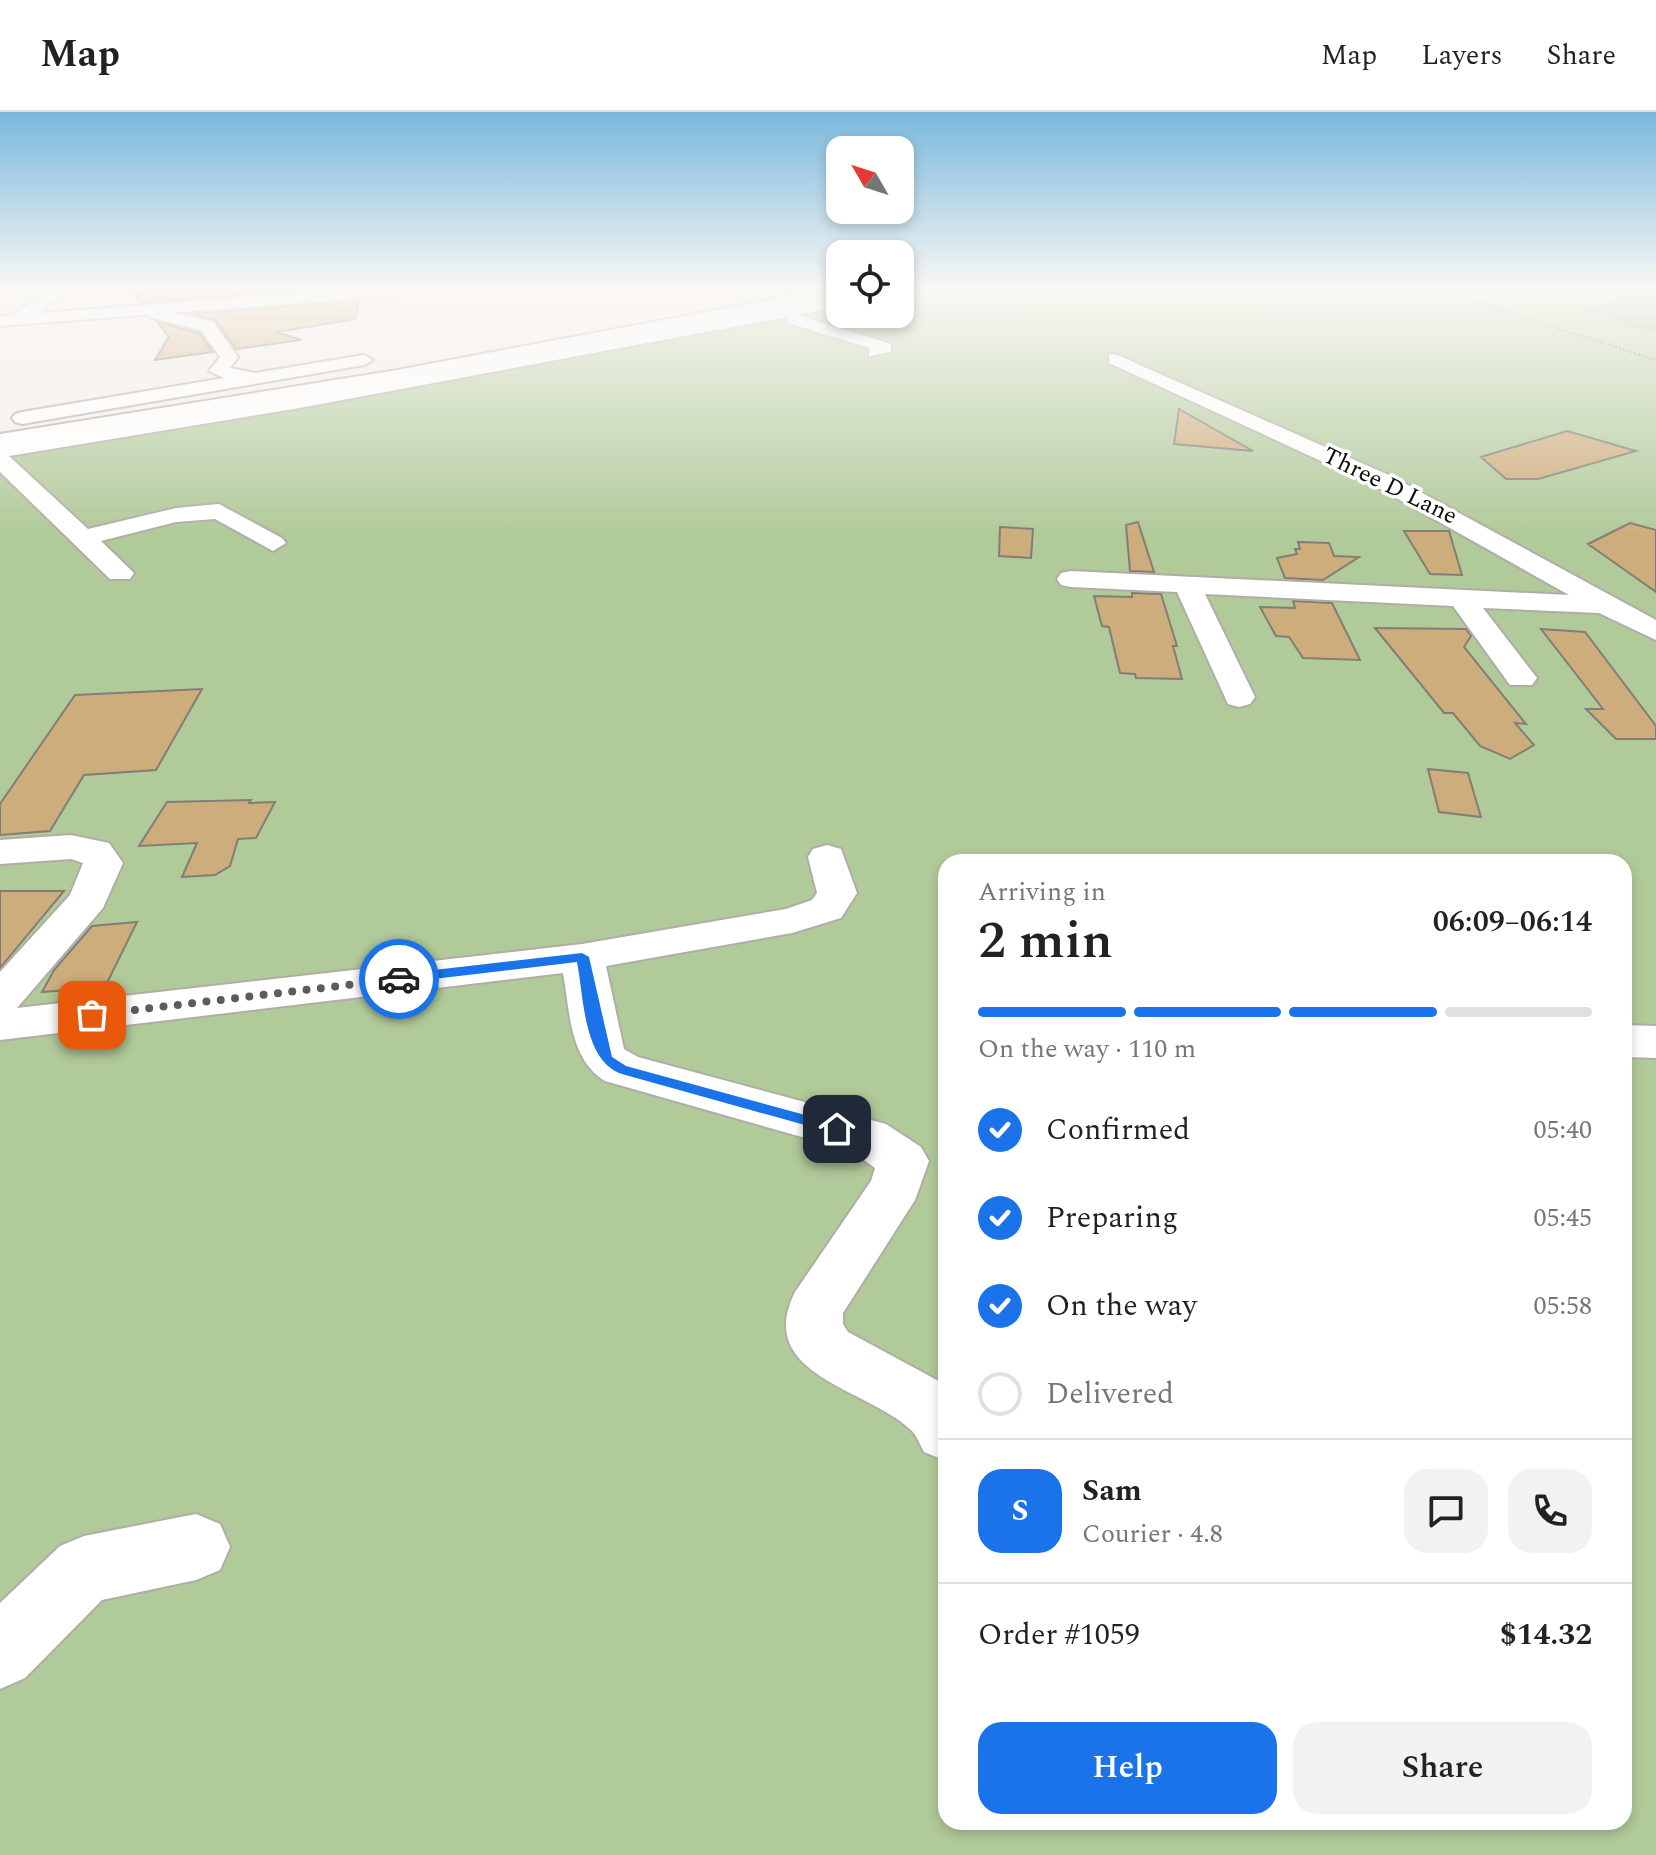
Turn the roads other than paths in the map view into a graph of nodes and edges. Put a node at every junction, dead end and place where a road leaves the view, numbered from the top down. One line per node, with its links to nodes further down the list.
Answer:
1 (220, 371): 7 (main road)
2 (294, 371): 7 (main road)
3 (369, 371): 9 (main road)
4 (421, 371): 10 (main road)
5 (467, 371): 11 (main road)
6 (1142, 371): 14 (main road, Three D Lane)
7 (253, 378): 8 (main road)
8 (0, 422)
9 (0, 430)
10 (0, 440)
11 (0, 451)
12 (1272, 452): 14 (main road)
13 (0, 460): 15 (main road)
14 (1366, 473): 21 (main road, Three D Lane)
15 (83, 538): 16 (main road); 17 (main road)
16 (273, 543)
17 (120, 573)
18 (1071, 579): 19 (main road)
19 (1187, 585): 20 (main road); 24 (main road)
20 (1462, 599): 21 (main road); 23 (main road)
21 (1603, 605): 22 (main road, Three D Lane)
22 (1656, 631)
23 (1521, 678)
24 (1239, 697)
25 (0, 852): 28 (main road)
26 (827, 857): 27 (main road)
27 (582, 957): 29 (main road); 32 (main road)
28 (0, 999)
29 (0, 1025)
30 (1632, 1041): 31 (main road)
31 (1656, 1042)
32 (938, 1417)
33 (196, 1547): 34 (main road)
34 (0, 1653)

